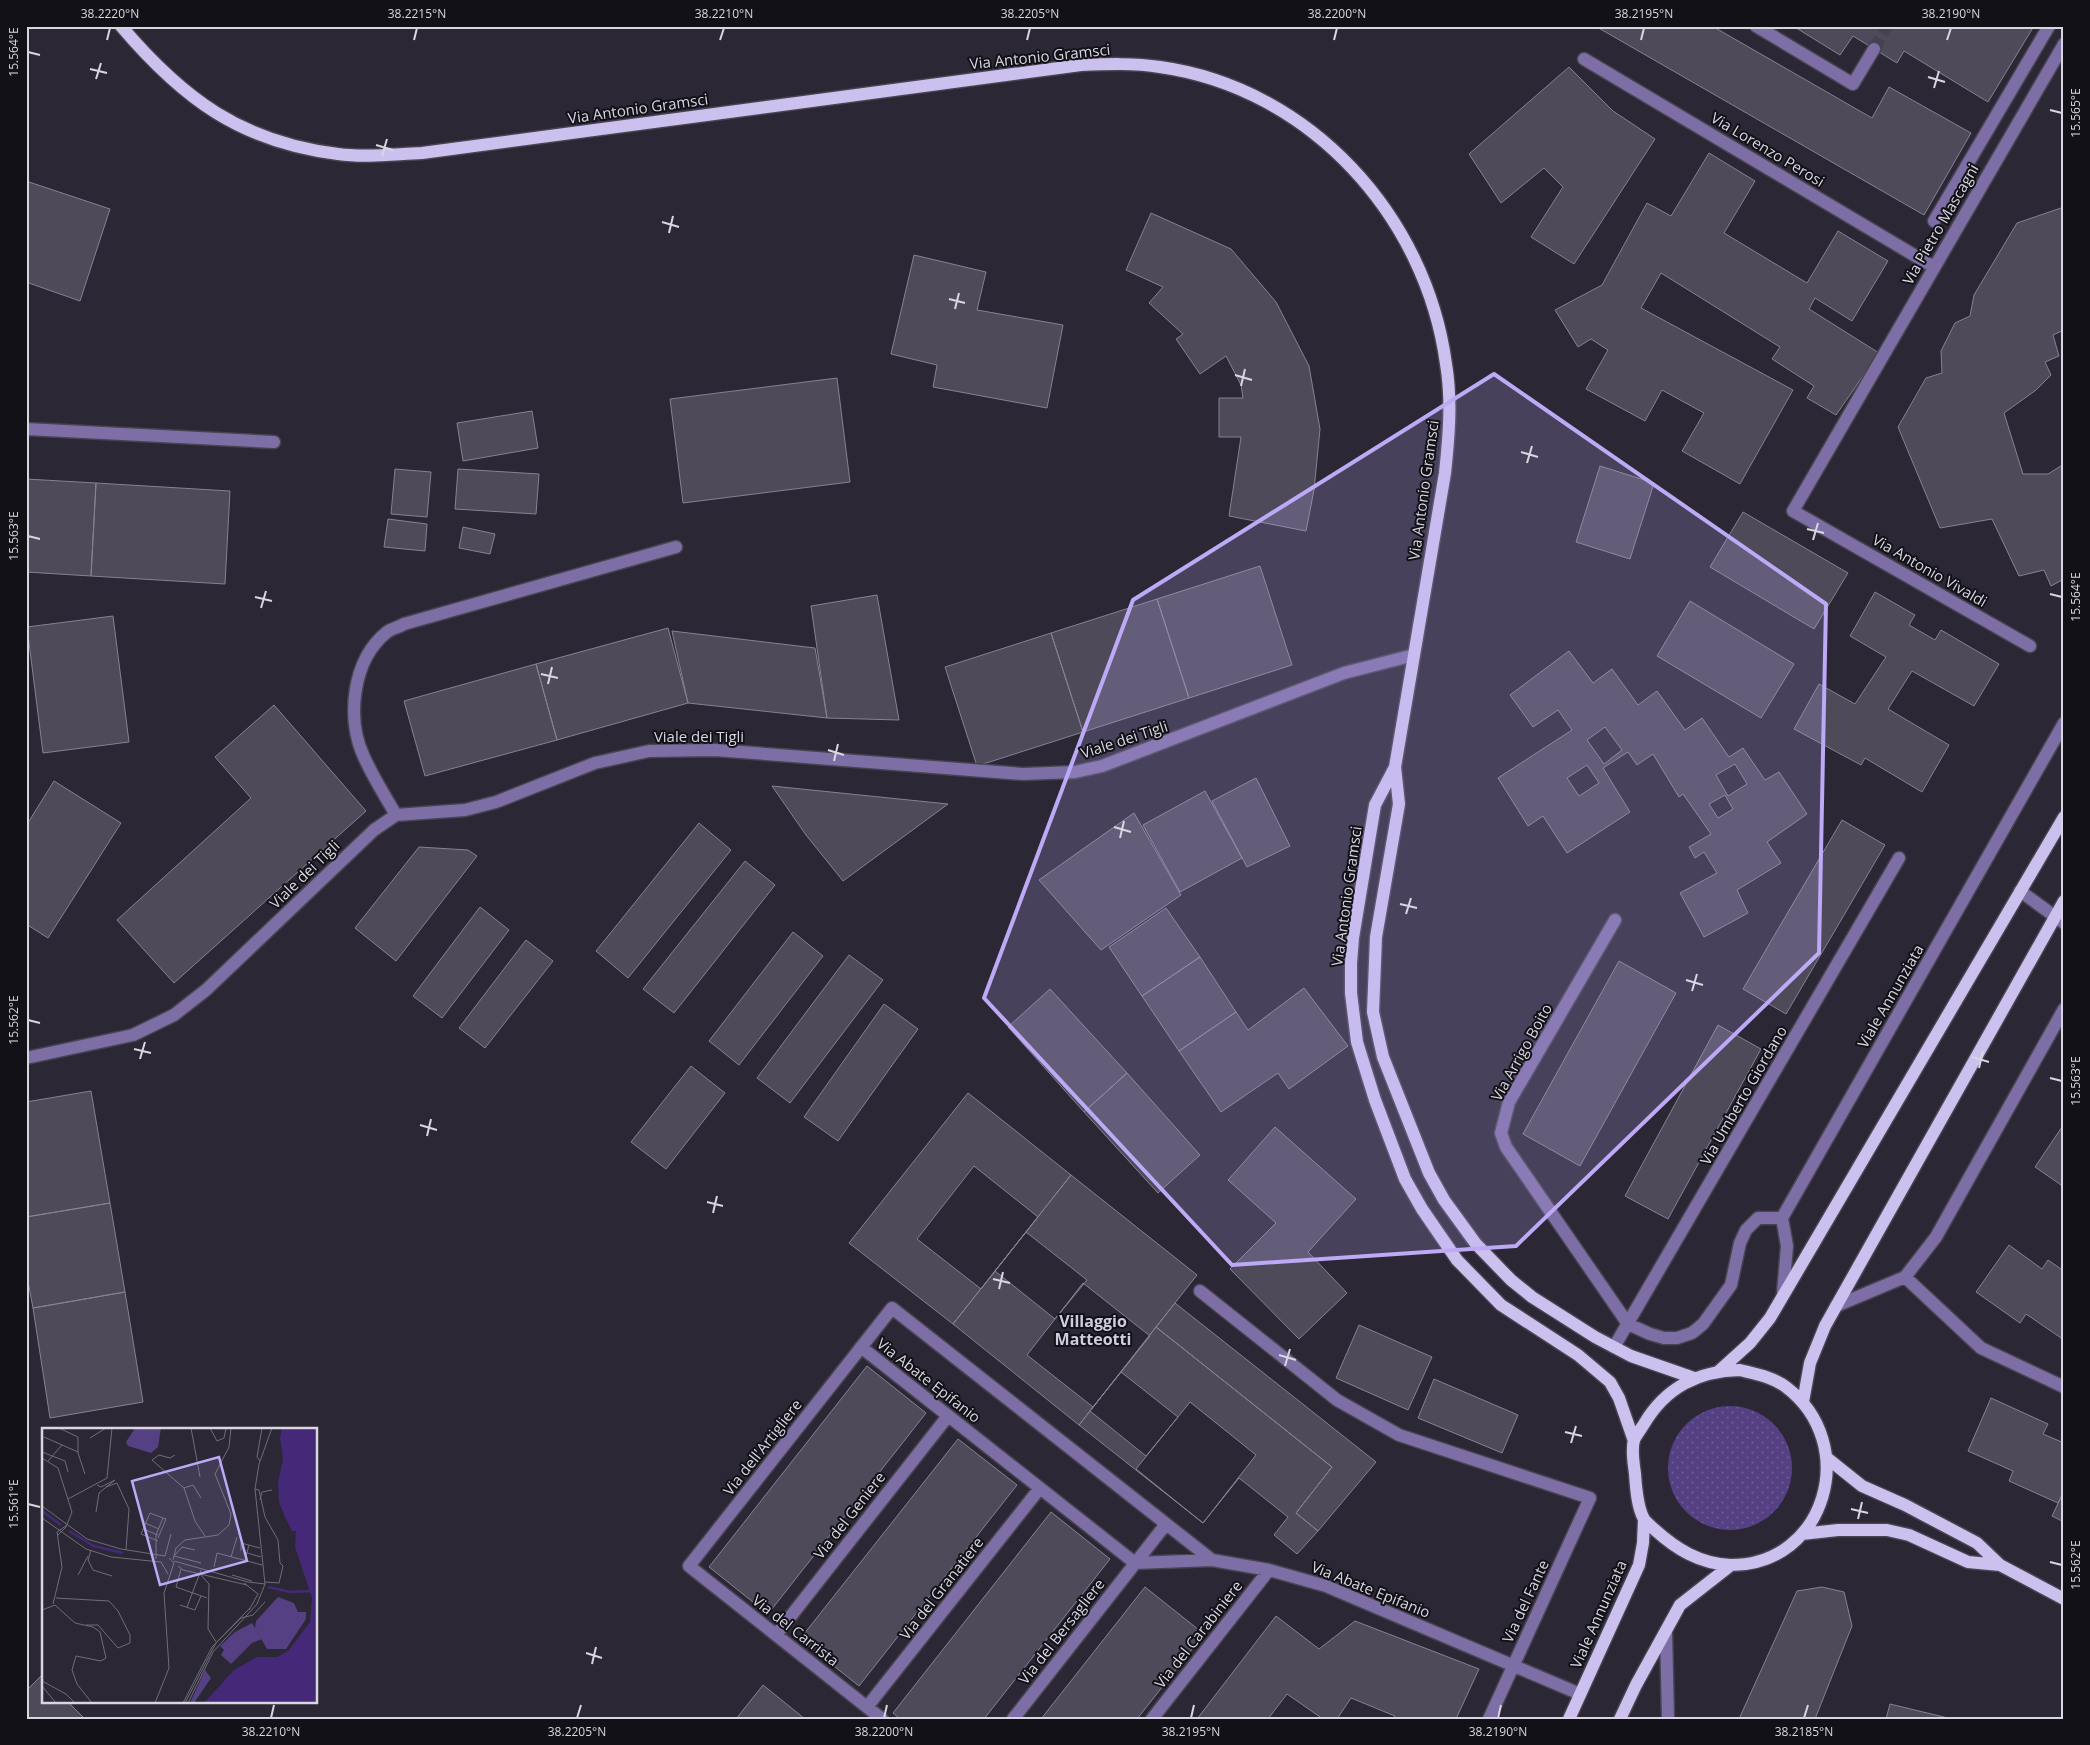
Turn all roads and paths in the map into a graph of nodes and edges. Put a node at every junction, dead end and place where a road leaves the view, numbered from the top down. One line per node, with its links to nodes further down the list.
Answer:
1 (121, 26): 14 (main road, Via Antonio Gramsci)
2 (1756, 26): 5 (street)
3 (2049, 26): 7 (street)
4 (2064, 44): 8 (street, Via Pietro Mascagni)
5 (1874, 49)
6 (1584, 59): 8 (street, Via Lorenzo Perosi)
7 (1934, 222)
8 (1934, 267): 11 (street, Via Pietro Mascagni)
9 (26, 429): 10 (street)
10 (274, 442)
11 (1814, 522): 13 (street, Via Antonio Vivaldi)
12 (676, 547): 17 (street)
13 (2030, 646)
14 (1414, 655): 16 (main road, Via Antonio Gramsci); 17 (street, Viale dei Tigli)
15 (2064, 723): 26 (street, Viale Annunziata)
16 (1395, 767): 33 (main road, Via Antonio Gramsci); 39 (main road, Via Antonio Gramsci)
17 (396, 815): 25 (street, Viale dei Tigli)
18 (2064, 816): 20 (main road)
19 (1899, 858): 31 (street, Via Umberto Giordano)
20 (2020, 891): 23 (street); 29 (main road)
21 (2064, 900): 23 (main road)
22 (1615, 920): 31 (street, Via Arrigo Boito)
23 (2059, 920): 30 (main road)
24 (2064, 1009): 27 (street)
25 (26, 1058)
26 (1782, 1218): 29 (street); 31 (street)
27 (1905, 1277): 30 (street); 36 (street)
28 (1200, 1291): 54 (street, Via del Fante)
29 (1783, 1293): 34 (main road)
30 (1836, 1306): 37 (main road)
31 (1628, 1324): 33 (street, Via Umberto Giordano)
32 (861, 1347): 38 (street, Via Abate Epifanio); 43 (street, Via Abate Epifanio); 49 (street, Via dell'Artigliere)
33 (1614, 1347): 35 (main road, Via Antonio Gramsci)
34 (1719, 1370): 35 (main road); 37 (main road)
35 (1694, 1378): 39 (main road)
36 (2064, 1387)
37 (1803, 1402): 40 (main road)
38 (948, 1416): 41 (street, Via Abate Epifanio); 53 (street, Via del Geniere)
39 (1634, 1441): 42 (main road, Via Antonio Gramsci)
40 (1827, 1458): 44 (main road); 48 (main road)
41 (1040, 1488): 46 (street, Via Abate Epifanio); 56 (street, Via del Granatiere)
42 (1644, 1519): 47 (main road); 55 (main road, Viale Annunziata)
43 (1166, 1524): 45 (street, Via Abate Epifanio); 46 (street, Via del Bersagliere)
44 (1802, 1534): 47 (main road); 48 (main road)
45 (1212, 1560): 46 (street, Via Abate Epifanio); 50 (street, Via Abate Epifanio)
46 (1135, 1563): 58 (street, Via del Bersagliere)
47 (1731, 1564): 52 (main road)
48 (2000, 1565): 51 (main road)
49 (689, 1566): 53 (street, Via del Carrista)
50 (1269, 1570): 54 (street, Via Abate Epifanio); 59 (street, Via del Carabiniere)
51 (2064, 1599)
52 (1666, 1631): 62 (main road); 63 (street)
53 (776, 1635): 56 (street, Via del Carrista)
54 (1513, 1666): 55 (street, Via Abate Epifanio); 60 (street, Via del Fante)
55 (1580, 1694): 61 (main road, Viale Annunziata)
56 (867, 1707): 57 (street, Via del Carrista)
57 (882, 1719)
58 (1013, 1719)
59 (1152, 1719)
60 (1490, 1719)
61 (1569, 1719)
62 (1620, 1719)
63 (1668, 1719)

